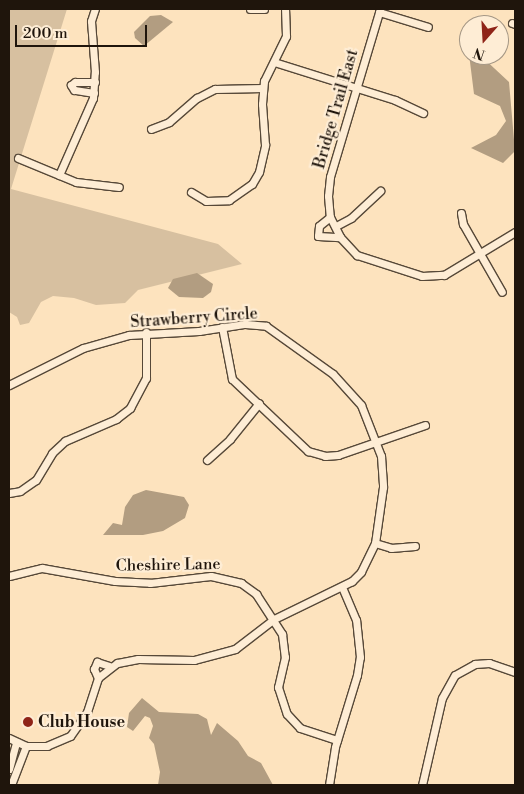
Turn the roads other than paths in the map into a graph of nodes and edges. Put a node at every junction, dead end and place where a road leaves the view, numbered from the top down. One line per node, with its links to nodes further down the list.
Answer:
1 (95, 9): 8 (street)
2 (250, 9): 3 (street)
3 (264, 9)
4 (285, 9): 7 (street)
5 (379, 10): 6 (street); 10 (street, Bridge Trail East)
6 (428, 27)
7 (274, 62): 9 (street); 10 (street)
8 (94, 82): 11 (street); 11 (street)
9 (263, 88): 13 (street); 18 (street)
10 (356, 90): 12 (street); 20 (street, Bridge Trail East)
11 (94, 93): 15 (street)
12 (424, 113)
13 (151, 129)
14 (18, 158): 15 (street)
15 (59, 175): 16 (street)
16 (119, 188)
17 (380, 191): 21 (street)
18 (191, 192)
19 (460, 213): 24 (street)
20 (330, 217): 21 (street); 23 (street)
21 (336, 226): 23 (street)
22 (515, 232): 24 (street)
23 (340, 237): 24 (street)
24 (482, 255): 25 (street)
25 (502, 292)
26 (222, 328): 27 (street, Strawberry Circle); 29 (street); 31 (street, Strawberry Circle)
27 (146, 332): 28 (street, Strawberry Circle); 33 (street)
28 (9, 385)
29 (258, 403): 31 (street); 32 (street)
30 (426, 425): 31 (street)
31 (377, 443): 34 (street, Strawberry Circle)
32 (207, 460)
33 (9, 493)
34 (375, 544): 35 (street); 37 (street, Strawberry Circle)
35 (415, 546)
36 (9, 576): 38 (street, Cheshire Lane)
37 (342, 587): 38 (street, Strawberry Circle); 43 (street)
38 (274, 618): 39 (street, Strawberry Circle); 43 (street, Cheshire Lane)
39 (109, 666): 41 (street, Strawberry Circle); 41 (street, Strawberry Circle)
40 (515, 672): 49 (street)
41 (98, 678): 45 (street, Strawberry Circle)
42 (9, 738): 44 (street, Strawberry Circle)
43 (336, 740): 48 (street)
44 (16, 742): 45 (street, Strawberry Circle); 46 (street)
45 (26, 746): 47 (street)
46 (9, 769)
47 (12, 785)
48 (329, 785)
49 (422, 785)

